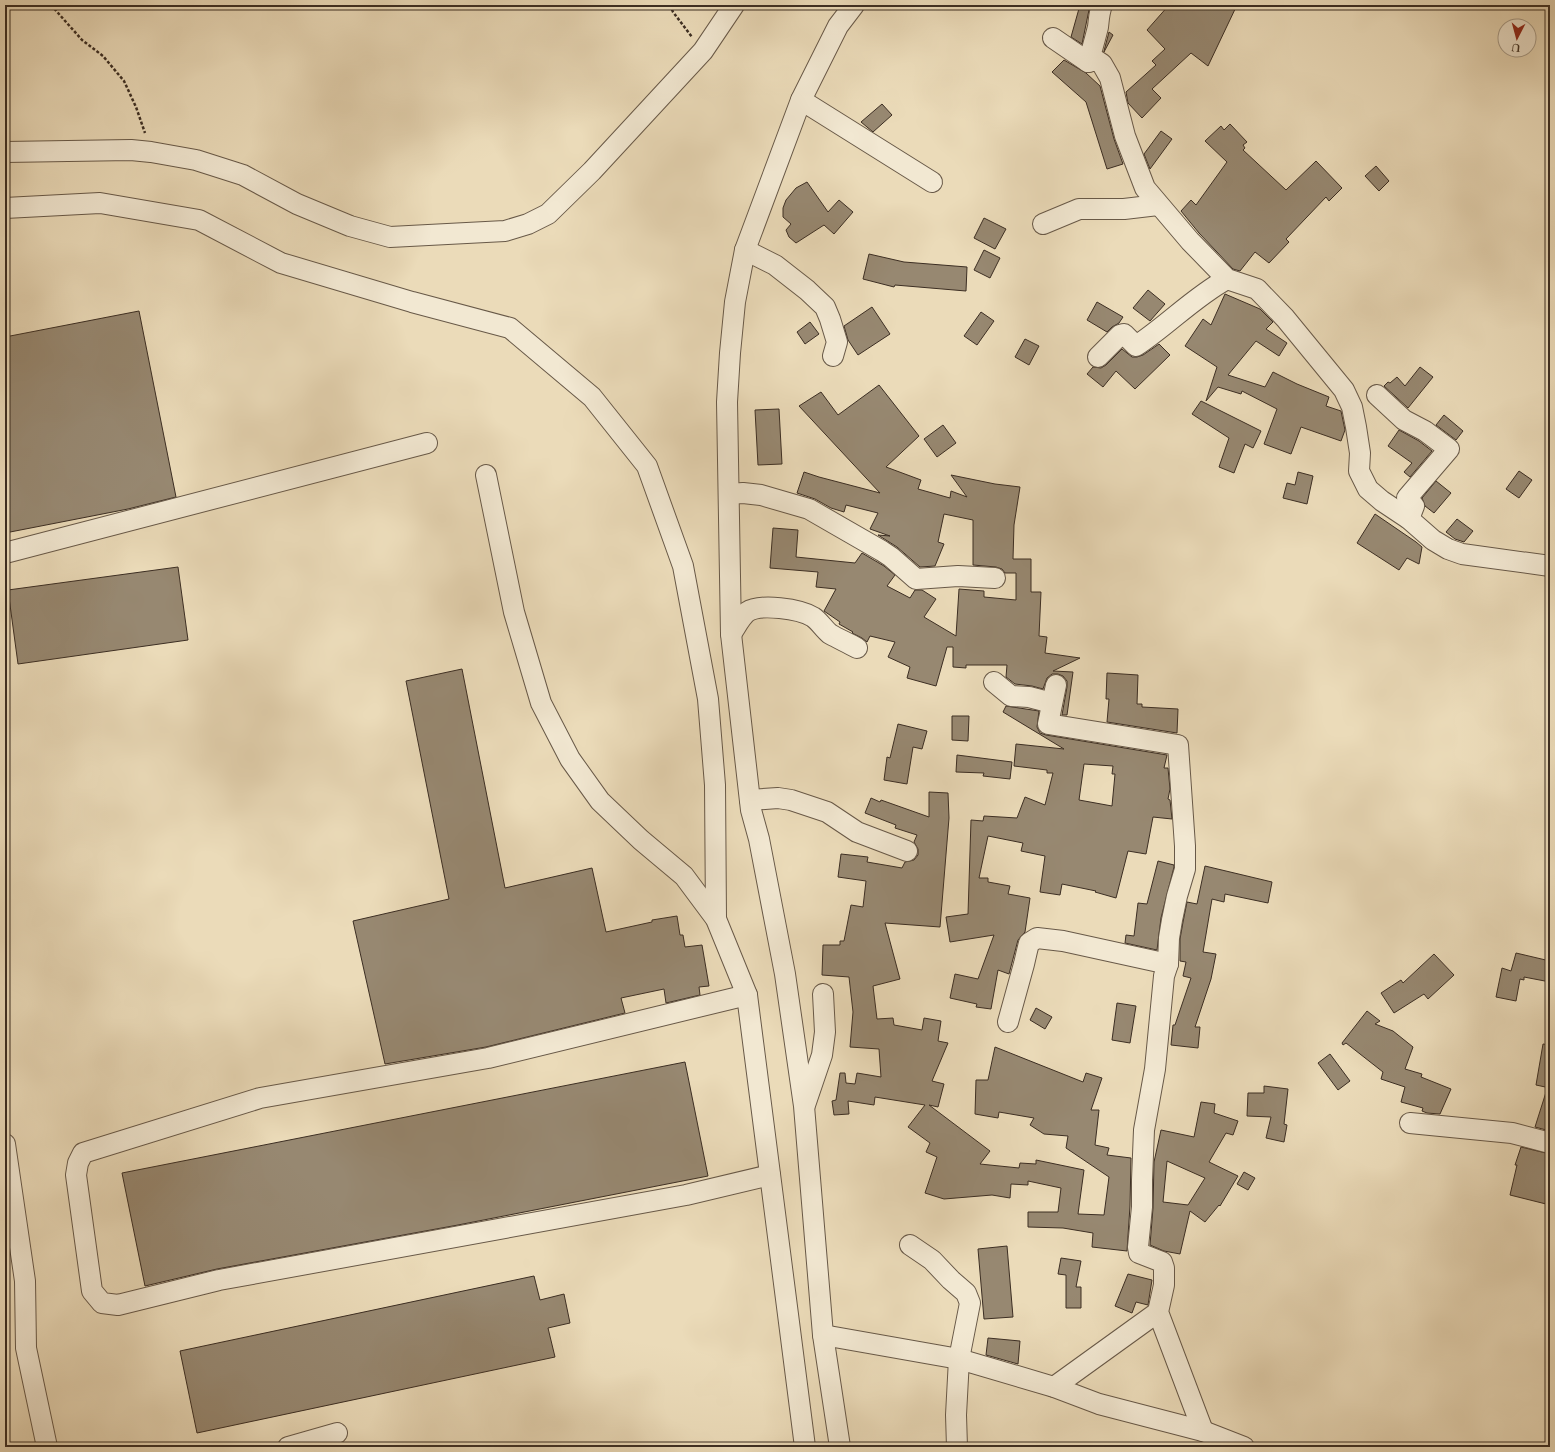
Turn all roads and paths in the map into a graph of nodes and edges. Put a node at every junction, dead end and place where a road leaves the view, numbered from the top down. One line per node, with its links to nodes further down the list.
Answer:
1 (51, 5): 11 (path)
2 (670, 5): 7 (path)
3 (734, 5): 7 (street)
4 (854, 5): 9 (street)
5 (1102, 5): 8 (street)
6 (1053, 38): 8 (street)
7 (703, 52): 11 (street)
8 (1088, 62): 13 (street)
9 (802, 100): 12 (street); 16 (street)
10 (5, 152): 11 (street)
11 (151, 152)
12 (932, 182)
13 (1158, 205): 15 (street); 17 (street)
14 (5, 208): 33 (street)
15 (1043, 224)
16 (745, 250): 18 (street); 23 (street)
17 (1227, 279): 19 (street); 24 (street)
18 (833, 356)
19 (1098, 357)
20 (1377, 395): 24 (street)
21 (427, 443): 25 (street)
22 (486, 475): 33 (street)
23 (728, 494): 27 (street); 28 (street)
24 (1409, 519): 26 (street)
25 (5, 553)
26 (1550, 566)
27 (994, 578)
28 (731, 634): 29 (street); 31 (street)
29 (857, 648)
30 (994, 682): 34 (street)
31 (750, 800): 32 (street); 38 (street)
32 (907, 851)
33 (716, 919): 36 (street)
34 (1168, 964): 37 (street); 44 (street)
35 (823, 994): 38 (street)
36 (747, 995): 42 (street); 42 (street)
37 (1008, 1022)
38 (804, 1106): 45 (street)
39 (1410, 1123): 40 (street)
40 (1550, 1143)
41 (5, 1144): 50 (street)
42 (770, 1175): 52 (street)
43 (910, 1244): 46 (street)
44 (1158, 1312): 47 (street); 48 (street)
45 (823, 1335): 46 (street); 53 (street)
46 (959, 1359): 47 (street); 54 (street)
47 (1054, 1387): 48 (street)
48 (1204, 1431): 55 (street)
49 (337, 1433): 51 (street)
50 (47, 1447)
51 (288, 1447)
52 (805, 1447)
53 (840, 1447)
54 (957, 1447)
55 (1244, 1447)

